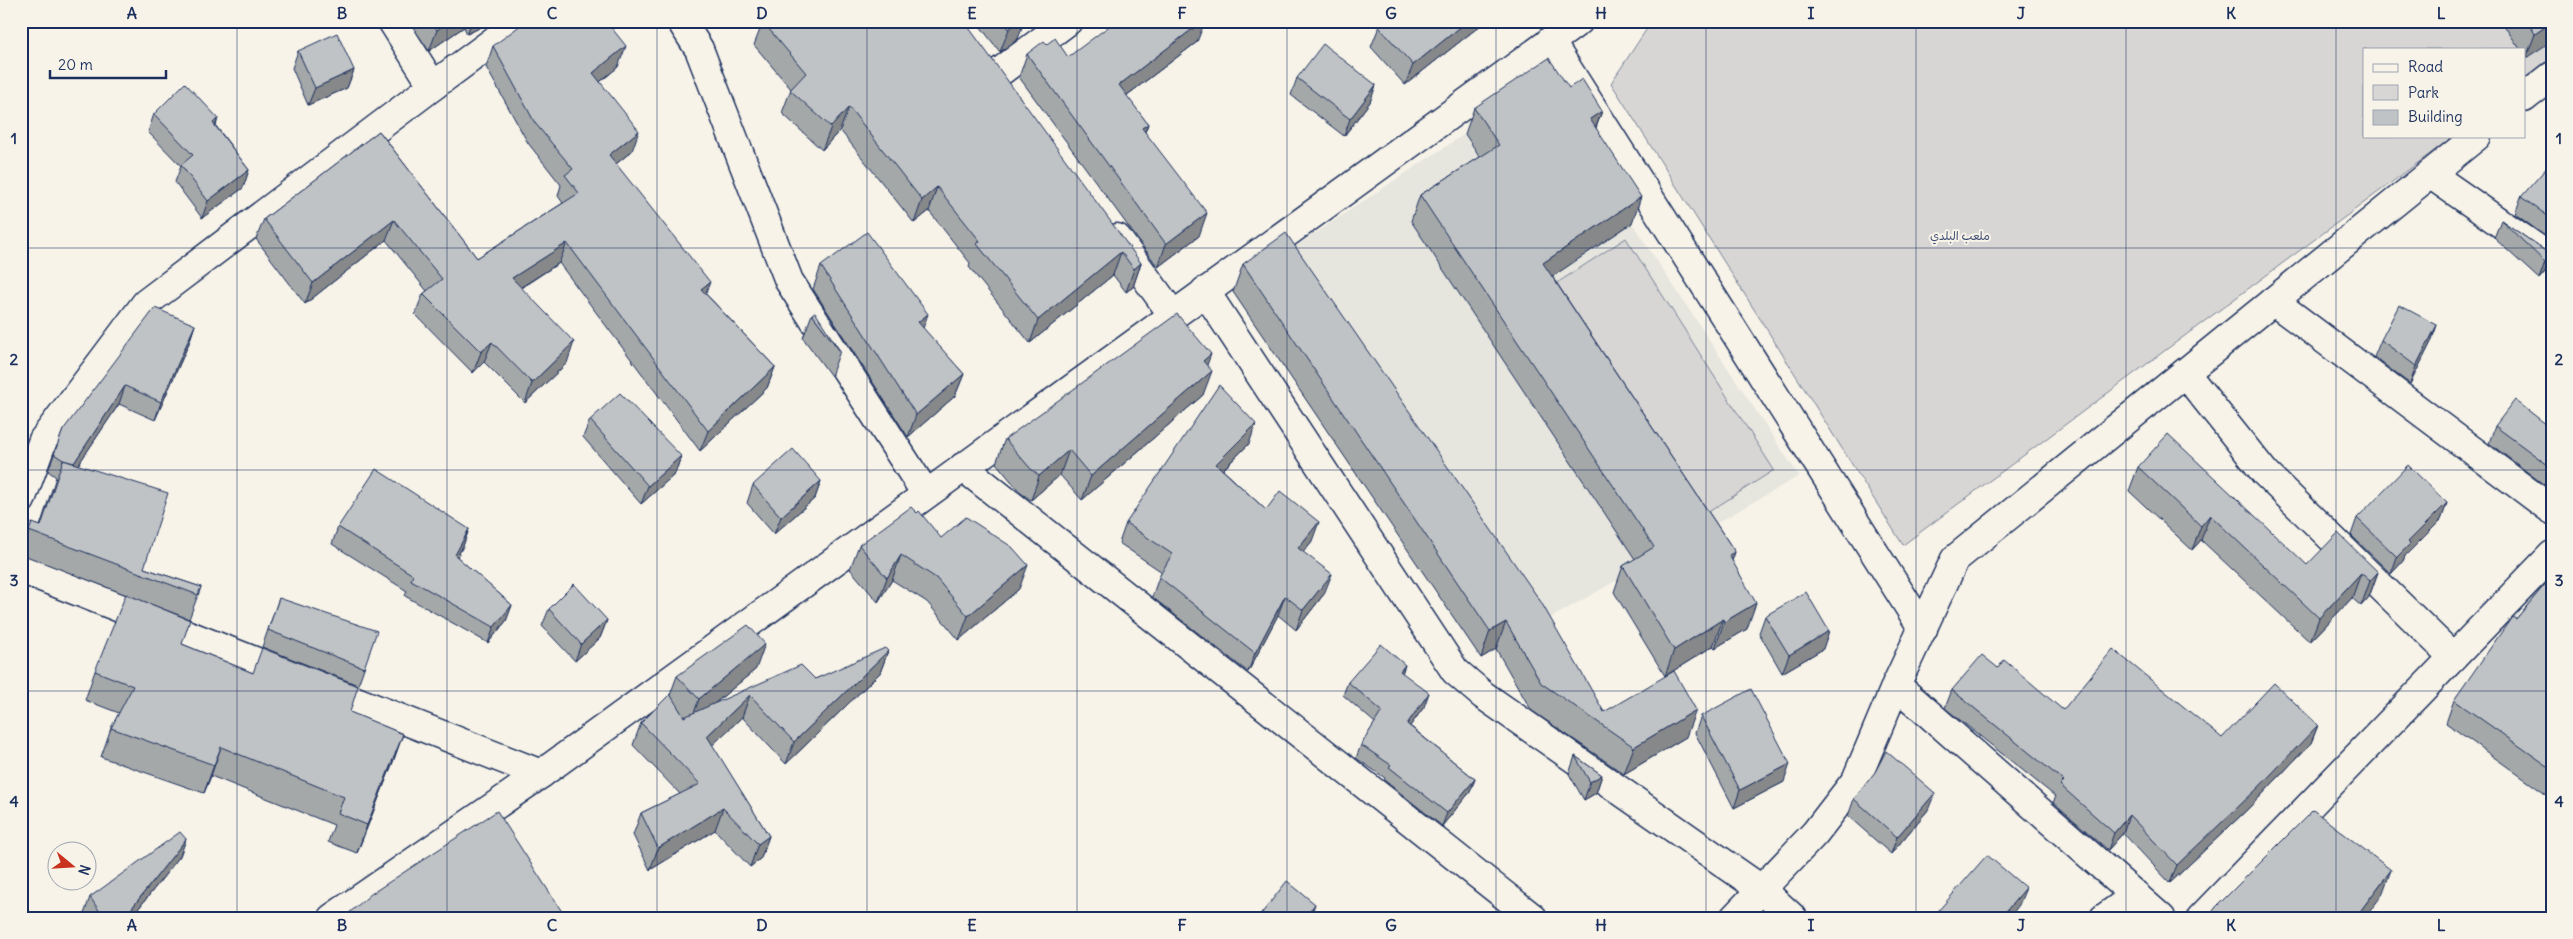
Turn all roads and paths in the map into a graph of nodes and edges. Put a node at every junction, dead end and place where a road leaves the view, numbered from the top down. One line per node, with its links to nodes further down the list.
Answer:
1 (392, 21): 10 (street)
2 (521, 21): 10 (street)
3 (682, 21): 22 (street)
4 (1068, 21): 8 (street)
5 (1579, 21): 6 (street)
6 (1550, 41): 17 (street); 27 (street)
7 (980, 51): 8 (street)
8 (997, 74): 12 (street)
9 (2552, 76): 11 (street)
10 (433, 86): 23 (street)
11 (2526, 96)
12 (1014, 98)
13 (2475, 138): 14 (street)
14 (2430, 174): 16 (street); 18 (street)
15 (1103, 218): 19 (street)
16 (2552, 259)
17 (1205, 292): 19 (street); 31 (street)
18 (2274, 301): 20 (street); 24 (street)
19 (1173, 315): 21 (street)
20 (2185, 374): 27 (street); 28 (street)
21 (963, 467): 22 (street); 34 (street)
22 (926, 494): 30 (street)
23 (21, 500)
24 (2552, 510)
25 (2552, 555): 28 (street)
26 (21, 569): 30 (street)
27 (1923, 629): 29 (street)
28 (2453, 657): 39 (street)
29 (1896, 685): 31 (street); 32 (street)
30 (540, 774): 33 (street)
31 (1761, 889): 35 (street); 36 (street)
32 (2136, 895): 37 (street); 38 (street)
33 (332, 918)
34 (1533, 918)
35 (1734, 918)
36 (1793, 918)
37 (2104, 918)
38 (2161, 918)
39 (2201, 918)

